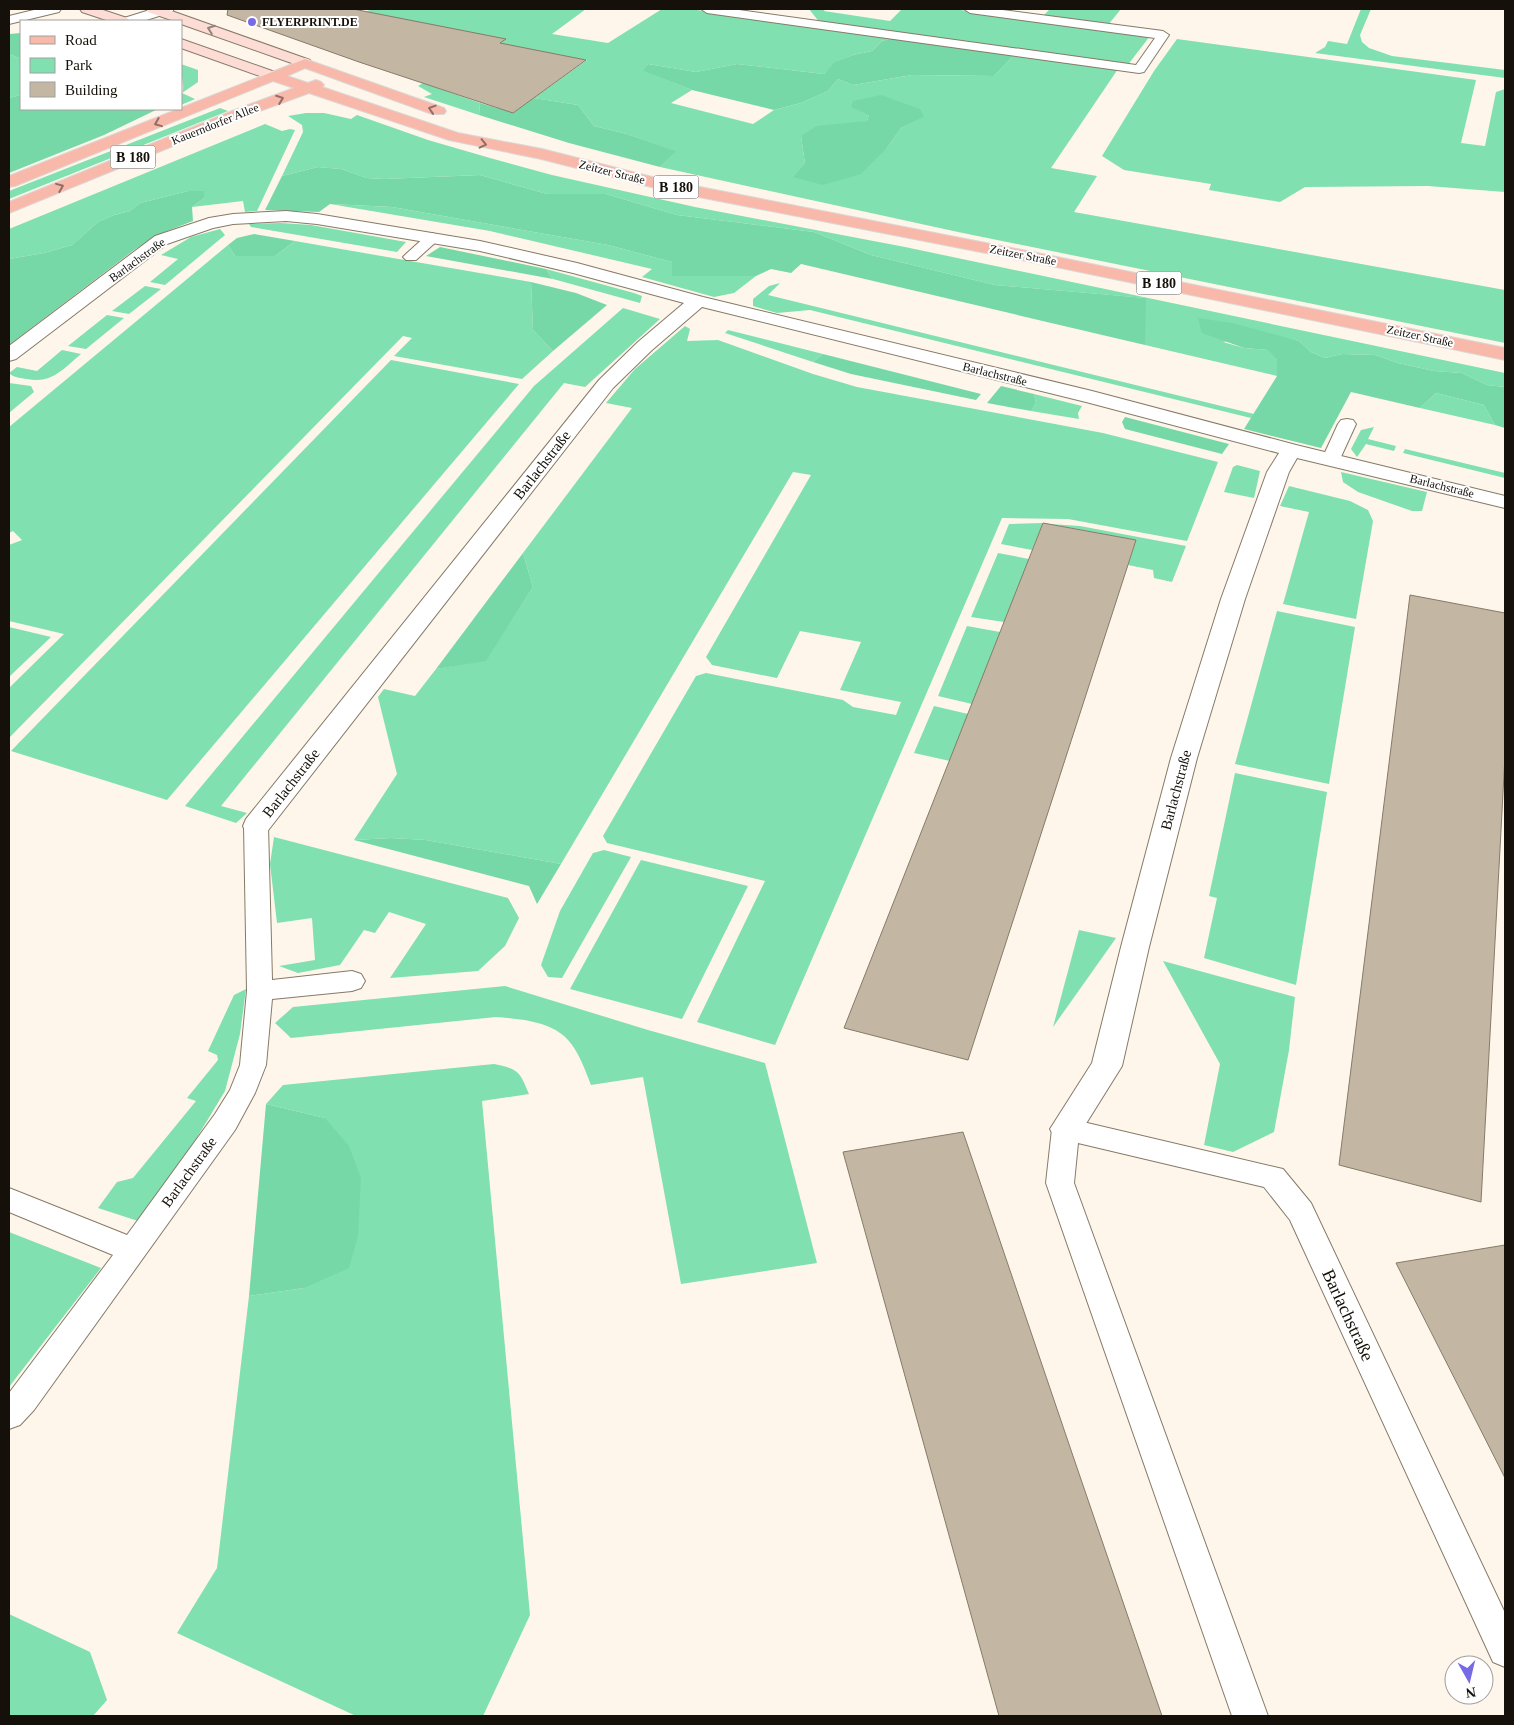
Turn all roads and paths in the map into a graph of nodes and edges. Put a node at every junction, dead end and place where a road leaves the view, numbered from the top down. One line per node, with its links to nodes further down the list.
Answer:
1 (54, 9): 8 (street)
2 (87, 9): 9 (main road)
3 (707, 9): 7 (lane)
4 (970, 9): 7 (lane)
5 (160, 10): 10 (street); 12 (main road, one-way to 5)
6 (800, 10): 7 (lane)
7 (762, 16)
8 (9, 20)
9 (119, 20)
10 (132, 20)
11 (182, 43): 13 (main road, Zeitzer Straße)
12 (305, 63): 13 (main road, Kauerndorfer Allee / B 180); 14 (main road)
13 (273, 76): 15 (main road, Zeitzer Straße / B 180); 19 (main road, Kauerndorfer Allee / B 180, one-way to 19)
14 (339, 76): 15 (main road, Kauerndorfer Allee / B 180); 16 (main road, one-way to 14)
15 (309, 88): 18 (main road, Zeitzer Straße / B 180, one-way to 18); 20 (main road, Kauerndorfer Allee / B 180, one-way to 15)
16 (448, 115)
17 (491, 129): 18 (main road, Zeitzer Straße / B 180)
18 (542, 154): 24 (main road, Zeitzer Straße / B 180)
19 (9, 182)
20 (9, 208)
21 (432, 238): 22 (lane); 23 (street, Barlachstraße); 25 (street, Barlachstraße)
22 (411, 257)
23 (698, 301): 27 (street, Barlachstraße); 30 (street, Barlachstraße)
24 (1505, 354)
25 (9, 355)
26 (1348, 424): 28 (lane)
27 (1291, 450): 28 (street, Barlachstraße); 33 (street, Barlachstraße)
28 (1331, 459): 29 (street, Barlachstraße)
29 (1505, 502)
30 (256, 826): 32 (lane, Barlachstraße)
31 (352, 981): 32 (lane)
32 (260, 991): 35 (lane, Barlachstraße)
33 (1066, 1129): 37 (lane, Barlachstraße); 38 (lane, Barlachstraße)
34 (9, 1200): 35 (lane)
35 (134, 1250): 36 (lane, Barlachstraße)
36 (9, 1415)
37 (1505, 1650)
38 (1250, 1716)

